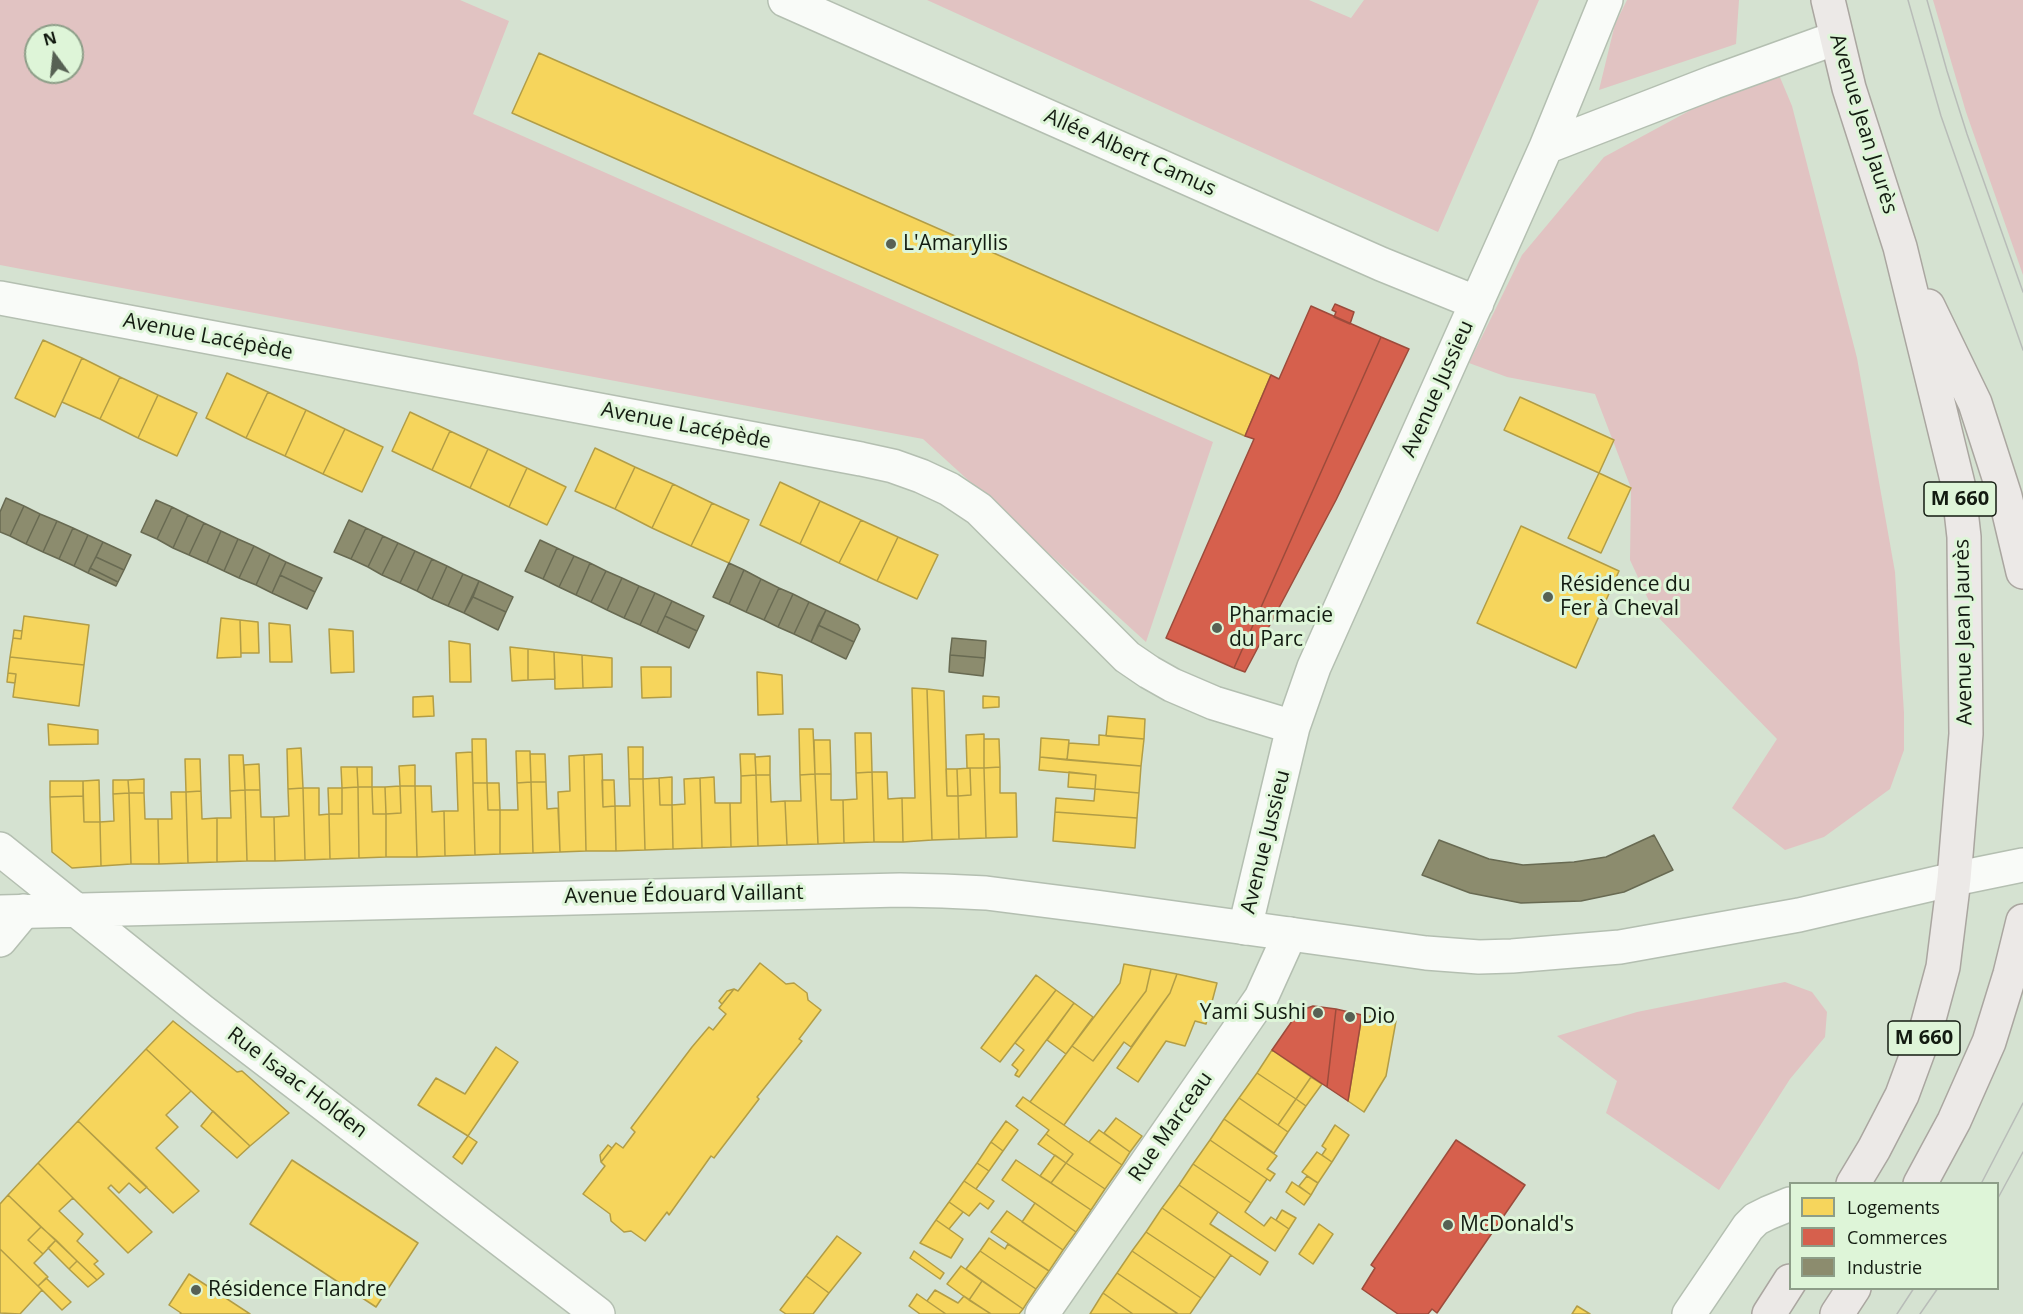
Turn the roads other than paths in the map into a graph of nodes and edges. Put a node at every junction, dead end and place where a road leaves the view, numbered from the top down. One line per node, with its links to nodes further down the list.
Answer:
1 (785, 0): 8 (street, Allée Albert Camus)
2 (1606, 0): 5 (street, Avenue Jussieu)
3 (1828, 0): 4 (main road, Avenue Jean Jaurès / M 660)
4 (1836, 39): 5 (street); 6 (main road, Avenue Jean Jaurès / M 660)
5 (1546, 147): 8 (street, Avenue Jussieu)
6 (1900, 248): 9 (main road, Avenue Jean Jaurès / M 660); 13 (main road, Avenue Jean Jaurès / M 660)
7 (0, 298): 10 (street, Avenue Lacépède)
8 (1477, 303): 10 (street, Avenue Jussieu)
9 (2023, 572)
10 (1293, 728): 17 (street, Avenue Jussieu)
11 (0, 849): 14 (street, Rue Isaac Holden)
12 (2023, 865): 13 (street, Avenue Édouard Vaillant)
13 (1954, 879): 18 (street, Avenue Édouard Vaillant); 20 (main road, M 660)
14 (76, 910): 15 (street, Avenue Édouard Vaillant); 17 (street, Avenue Édouard Vaillant); 25 (street, Rue Isaac Holden)
15 (12, 912): 19 (street)
16 (2023, 921): 21 (main road, M 660)
17 (1245, 928): 18 (street, Avenue Édouard Vaillant)
18 (1290, 934): 26 (street, Rue Marceau)
19 (0, 940)
20 (1854, 1182)
21 (1921, 1182)
22 (1789, 1205): 27 (street)
23 (1789, 1284): 28 (main road)
24 (1853, 1290): 29 (main road)
25 (598, 1314)
26 (1042, 1314)
27 (1689, 1314)
28 (1769, 1314)
29 (1837, 1314)

